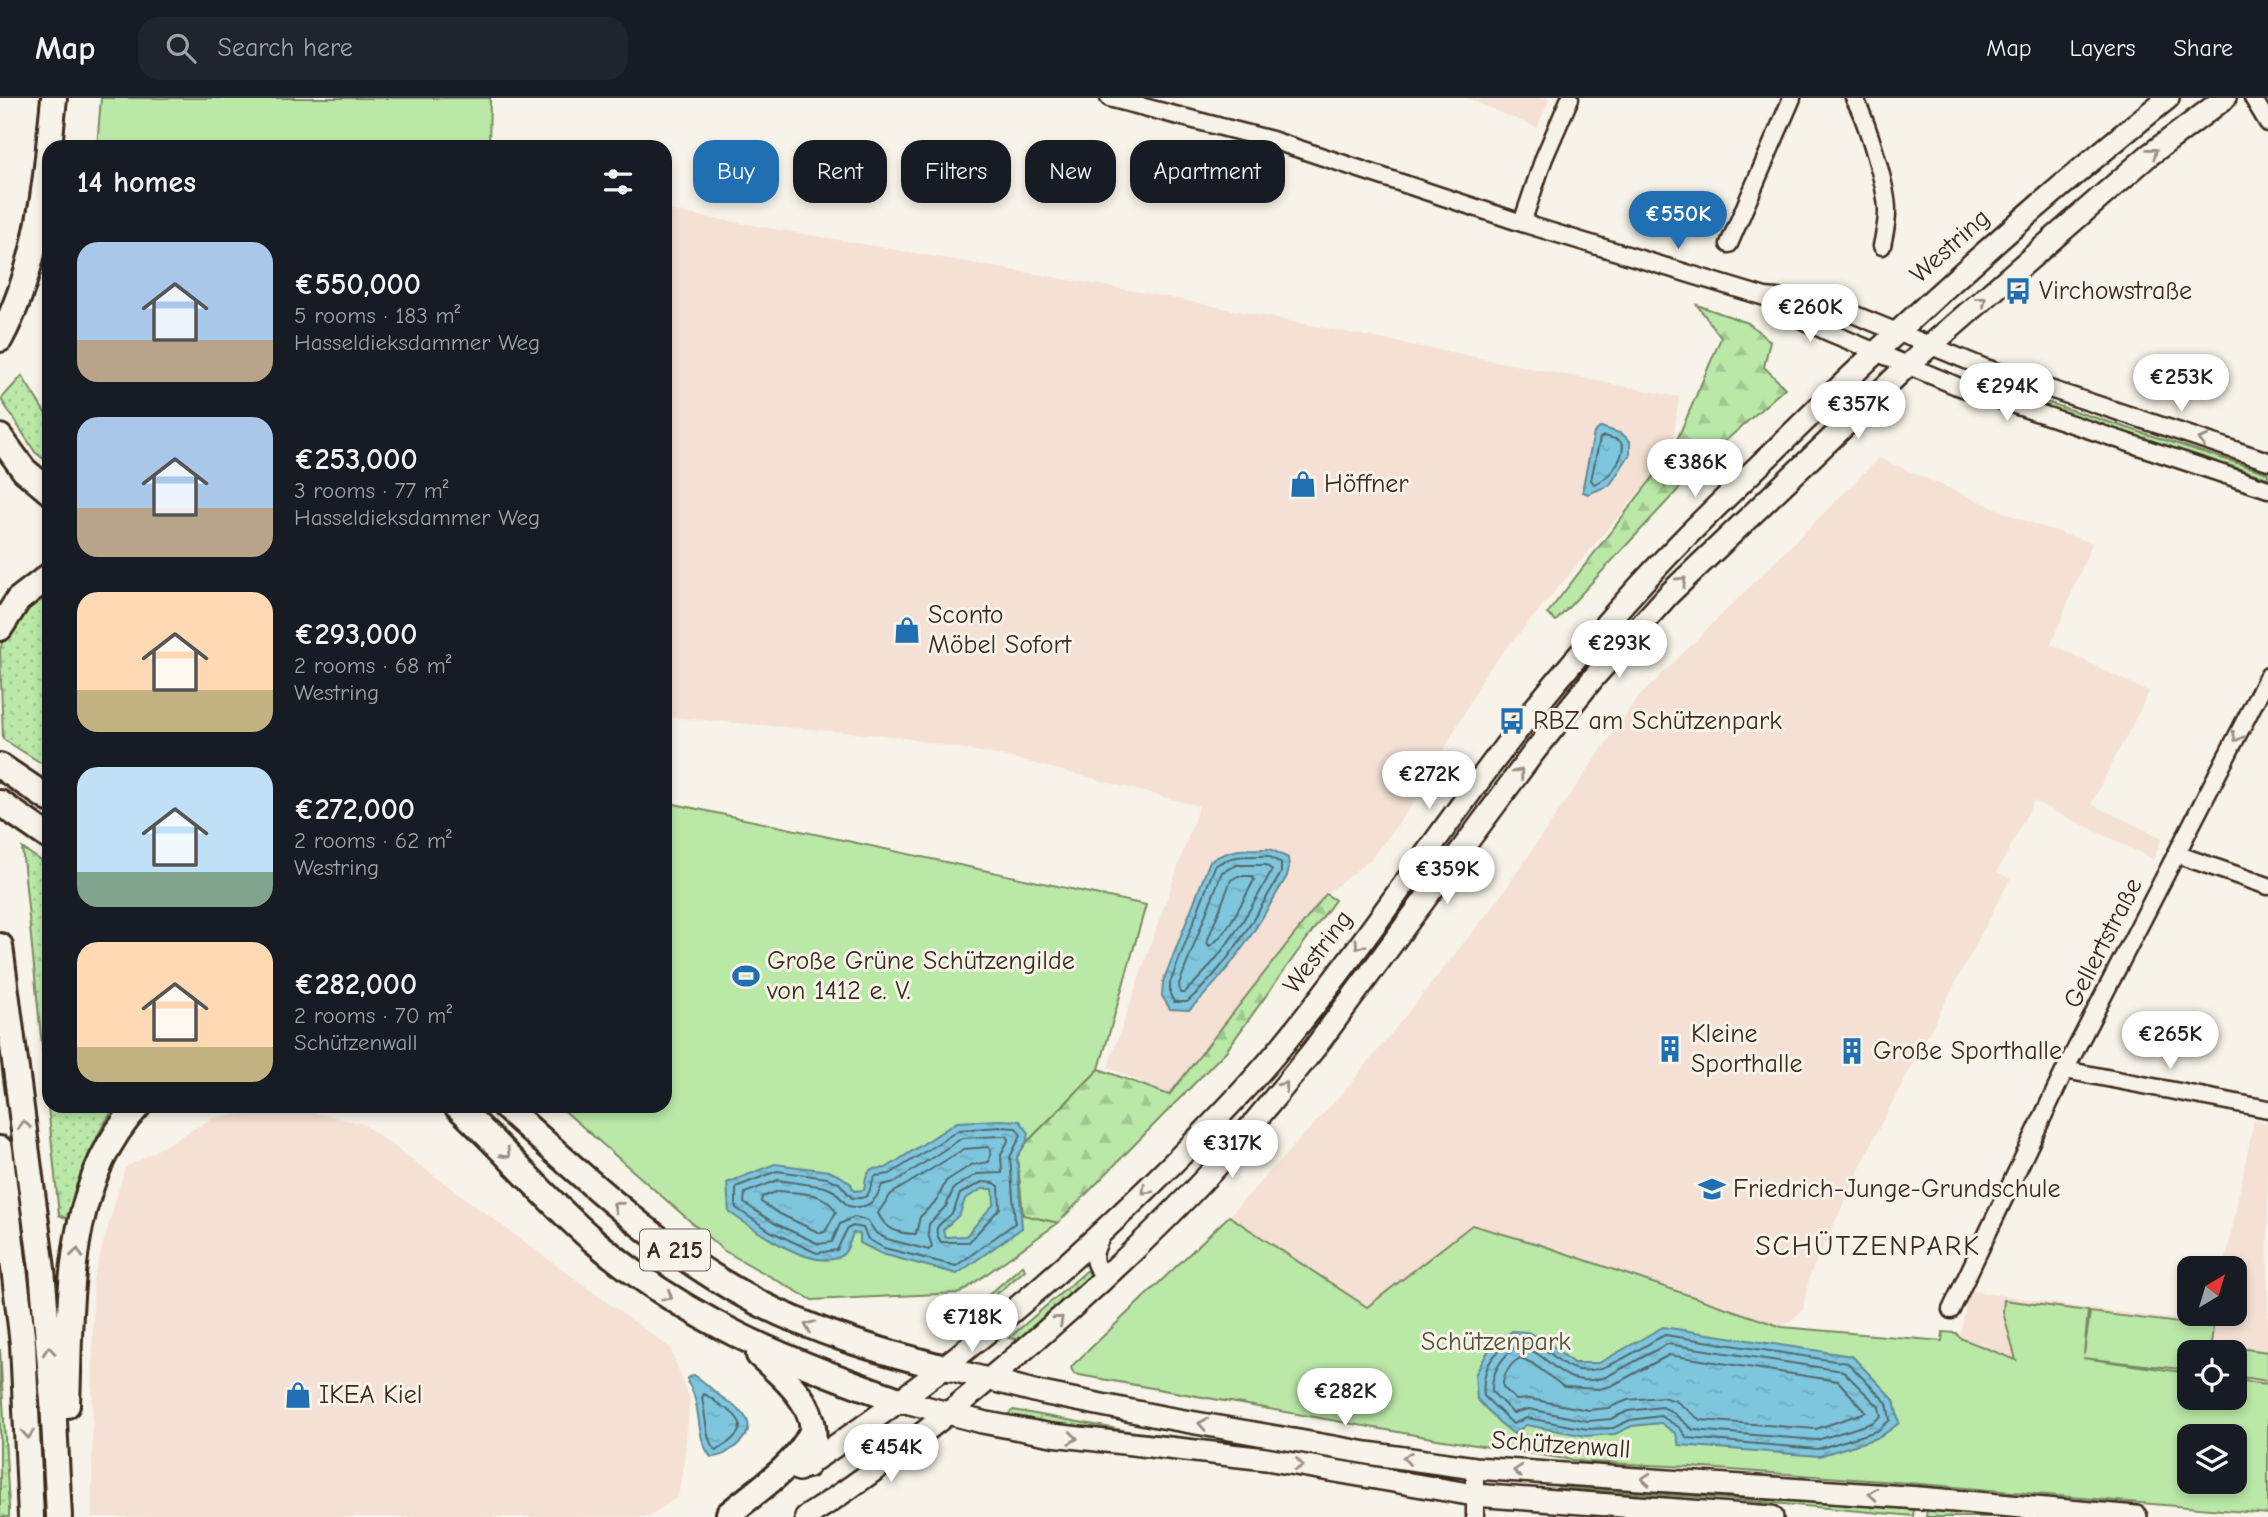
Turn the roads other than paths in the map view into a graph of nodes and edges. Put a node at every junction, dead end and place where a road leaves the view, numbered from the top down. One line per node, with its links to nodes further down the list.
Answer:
1 (54, 98): 10 (highway)
2 (1109, 98): 12 (street)
3 (1570, 98): 12 (street)
4 (1792, 98): 13 (street)
5 (1854, 98): 14 (street)
6 (2168, 98): 16 (main road, Westring)
7 (2225, 98): 18 (main road, Westring, one-way to 7)
8 (2253, 98): 9 (street)
9 (2268, 123)
10 (50, 140)
11 (42, 190): 17 (highway)
12 (1522, 223): 15 (street)
13 (1729, 244)
14 (1882, 246)
15 (1765, 297): 16 (street); 19 (street)
16 (1898, 332): 18 (street); 19 (main road, Westring)
17 (1, 337)
18 (1930, 345): 20 (main road, Westring); 22 (street, one-way to 18)
19 (1875, 352): 20 (street); 43 (main road, Westring, one-way to 43)
20 (1907, 366): 24 (street); 45 (main road, Westring, one-way to 20)
21 (0, 437): 23 (highway)
22 (2268, 461)
23 (42, 485)
24 (2268, 489)
25 (42, 581): 26 (highway)
26 (0, 628)
27 (2268, 676): 33 (street, Gellertstraße, one-way to 33)
28 (0, 765): 29 (highway); 30 (highway)
29 (42, 780)
30 (42, 794)
31 (0, 803): 32 (highway)
32 (42, 831)
33 (2176, 854): 34 (street); 36 (street, Gellertstraße)
34 (2268, 886)
35 (0, 946): 58 (highway, one-way to 35)
36 (2064, 1070): 37 (street); 46 (street, Gellertstraße)
37 (2268, 1109)
38 (131, 1113): 58 (highway, one-way to 38)
39 (464, 1113): 47 (highway, one-way to 47)
40 (512, 1113): 48 (highway, A 215, one-way to 40)
41 (0, 1149): 44 (highway)
42 (0, 1195): 44 (highway)
43 (1103, 1232): 45 (street); 48 (main road, Westring)
44 (13, 1244): 57 (highway, one-way to 57)
45 (1119, 1265): 49 (main road, Westring, one-way to 45)
46 (1951, 1310)
47 (743, 1340): 50 (highway); 52 (highway)
48 (944, 1368): 49 (main road, Schützenwall); 50 (main road, Westring)
49 (988, 1380): 51 (main road, Westring); 54 (main road, Schützenwall, one-way to 49)
50 (902, 1401): 51 (main road); 53 (main road, Westring)
51 (949, 1414): 55 (main road, one-way to 55); 59 (main road, Westring)
52 (812, 1430): 53 (highway); 56 (highway)
53 (807, 1465): 56 (main road, Westring)
54 (1475, 1468): 55 (street); 63 (main road, Schützenwall, one-way to 54)
55 (1474, 1495): 60 (street); 61 (main road)
56 (727, 1516)
57 (32, 1517)
58 (60, 1517)
59 (806, 1517)
60 (1475, 1517)
61 (1762, 1517): 62 (main road)
62 (1772, 1517)
63 (2136, 1517)

